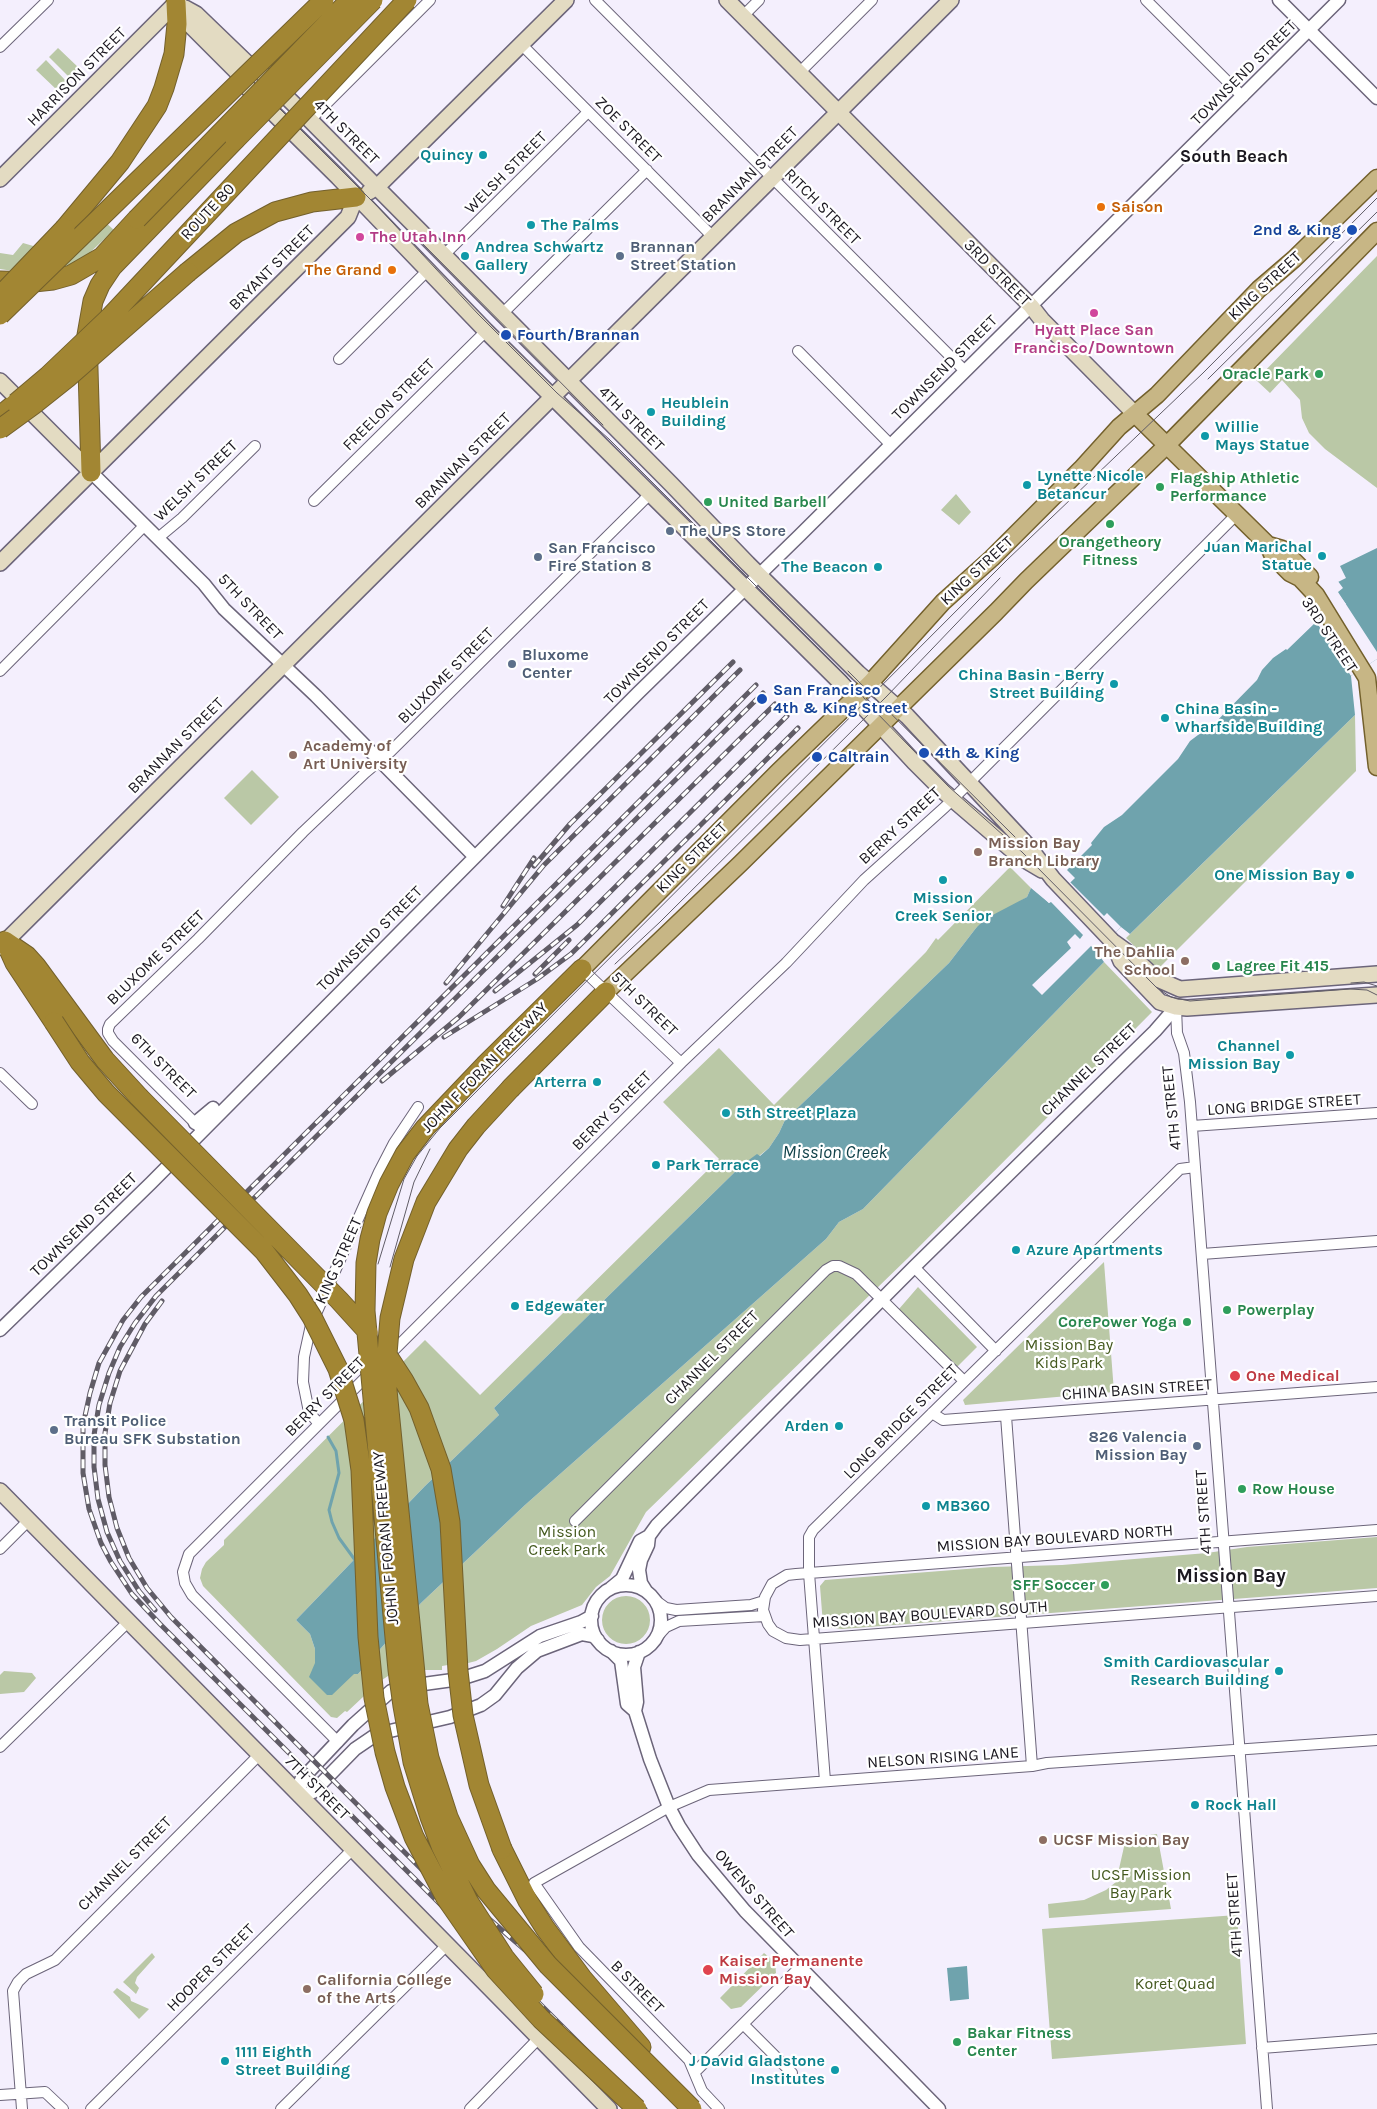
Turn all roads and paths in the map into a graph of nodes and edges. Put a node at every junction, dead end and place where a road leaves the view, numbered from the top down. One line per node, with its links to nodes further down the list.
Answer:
1 (48, 0): 21 (street)
2 (316, 0): 22 (street)
3 (324, 0): 43 (highway, bridge)
4 (350, 0): 35 (highway, bridge)
5 (374, 0): 35 (highway, bridge)
6 (407, 0): 53 (highway, ROUTE 80, bridge)
7 (430, 0): 28 (street)
8 (566, 0): 20 (main road)
9 (595, 0): 30 (street, RITCH STREET)
10 (727, 0): 18 (main road, 3RD STREET)
11 (759, 0): 18 (street)
12 (872, 0): 23 (street)
13 (951, 0): 27 (main road, BRANNAN STREET)
14 (1146, 0): 24 (street)
15 (1280, 0): 19 (street)
16 (1339, 0): 19 (street, TOWNSEND STREET)
17 (176, 1): 22 (main road, 4TH STREET); 32 (main road, HARRISON STREET); 34 (main road, 4TH STREET); 41 (highway, bridge)
18 (743, 16): 23 (main road, 3RD STREET)
19 (1310, 30): 24 (street, TOWNSEND STREET); 25 (street)
20 (521, 44): 26 (street, ZOE STREET); 33 (main road)
21 (0, 47)
22 (250, 66): 28 (main road, 4TH STREET)
23 (799, 73): 27 (main road, 3RD STREET)
24 (1242, 97): 42 (street, TOWNSEND STREET)
25 (1377, 98)
26 (588, 112): 29 (street, ZOE STREET); 38 (street, WELSH STREET)
27 (839, 113): 30 (main road, BRANNAN STREET); 42 (main road, 3RD STREET)
28 (310, 120): 33 (main road, 4TH STREET)
29 (647, 170): 37 (street, ZOE STREET); 44 (street)
30 (772, 178): 37 (main road, BRANNAN STREET); 48 (street, RITCH STREET)
31 (1377, 178): 52 (main road, KING STREET)
32 (0, 179)
33 (377, 188): 34 (main road); 38 (main road, 4TH STREET)
34 (356, 197): 39 (main road, 4TH STREET); 54 (highway, bridge); 58 (main road, BRYANT STREET)
35 (142, 224): 40 (highway); 58 (highway)
36 (1377, 230): 57 (main road)
37 (713, 237): 50 (main road, BRANNAN STREET)
38 (444, 256): 44 (main road, 4TH STREET)
39 (428, 270): 45 (main road, 4TH STREET); 47 (street)
40 (0, 281)
41 (0, 296)
42 (1031, 306): 48 (street, TOWNSEND STREET); 52 (main road, 3RD STREET)
43 (0, 315)
44 (501, 315): 50 (main road, 4TH STREET)
45 (486, 331): 51 (main road, 4TH STREET); 60 (street, FREELON STREET)
46 (798, 352): 55 (street)
47 (339, 360)
48 (965, 371): 55 (street, TOWNSEND STREET)
49 (0, 381): 58 (main road, 5TH STREET)
50 (568, 381): 51 (main road, BRANNAN STREET); 66 (main road, 4TH STREET)
51 (553, 396): 59 (main road, 4TH STREET); 69 (main road, BRANNAN STREET)
52 (1135, 414): 57 (main road, 3RD STREET); 71 (main road, KING STREET)
53 (0, 416)
54 (0, 428)
55 (890, 444): 66 (street, TOWNSEND STREET)
56 (255, 446): 63 (street, WELSH STREET)
57 (1166, 446): 61 (main road, 3RD STREET); 73 (main road)
58 (90, 472): 62 (street, 5TH STREET); 65 (main road, BRYANT STREET)
59 (651, 493): 67 (main road, 4TH STREET); 75 (street, BLUXOME STREET)
60 (314, 502)
61 (1236, 514): 64 (main road, 3RD STREET); 77 (street, BERRY STREET)
62 (145, 525): 63 (street, 5TH STREET); 70 (street)
63 (158, 538): 69 (street, 5TH STREET)
64 (1268, 544): 68 (main road, 3RD STREET); 68 (main road, 3RD STREET)
65 (0, 563)
66 (759, 575): 67 (street, TOWNSEND STREET); 71 (main road, 4TH STREET)
67 (745, 587): 72 (main road, 4TH STREET); 79 (street, TOWNSEND STREET)
68 (1329, 617): 76 (main road, 3RD STREET)
69 (282, 665): 75 (street, 5TH STREET); 82 (main road, BRANNAN STREET)
70 (0, 671)
71 (870, 683): 72 (main road, KING STREET); 73 (main road, 4TH STREET)
72 (855, 698): 74 (main road, 4TH STREET); 83 (main road, KING STREET)
73 (899, 708): 74 (main road); 77 (main road, 4TH STREET)
74 (880, 727): 78 (main road, 4TH STREET); 86 (main road)
75 (379, 761): 79 (street, 5TH STREET); 90 (street, BLUXOME STREET)
76 (1377, 768)
77 (969, 781): 78 (street, BERRY STREET); 80 (main road, 4TH STREET)
78 (953, 798): 80 (main road, 4TH STREET); 91 (street, BERRY STREET)
79 (475, 858): 96 (street, TOWNSEND STREET)
80 (1050, 876): 81 (main road, 4TH STREET)
81 (1111, 939): 85 (main road, 4TH STREET); 88 (main road, 4TH STREET)
82 (2, 941): 89 (highway)
83 (582, 969): 86 (street, 5TH STREET); 164 (highway, JOHN F FORAN FREEWAY, bridge)
84 (1377, 974): 85 (main road)
85 (1180, 989): 88 (main road)
86 (606, 992): 91 (street, 5TH STREET); 165 (highway, bridge)
87 (1377, 995): 88 (main road)
88 (1176, 1007): 97 (street, 4TH STREET); 101 (street, CHANNEL STREET)
89 (62, 1017): 163 (highway, bridge); 166 (highway, bridge)
90 (110, 1024): 96 (street, 6TH STREET)
91 (681, 1064): 110 (street, BERRY STREET)
92 (0, 1073): 93 (street)
93 (32, 1104)
94 (418, 1107): 110 (street, KING STREET)
95 (1377, 1113): 97 (street, LONG BRIDGE STREET)
96 (199, 1126): 103 (street, TOWNSEND STREET)
97 (1192, 1126): 98 (street, 4TH STREET)
98 (1195, 1167): 100 (street, 4TH STREET); 104 (street, LONG BRIDGE STREET)
99 (1377, 1241): 100 (street)
100 (1202, 1254): 107 (street, 4TH STREET)
101 (914, 1267): 102 (street, CHANNEL STREET); 104 (street)
102 (882, 1300): 105 (street); 113 (street, CHANNEL STREET); 115 (street, CHANNEL STREET)
103 (0, 1330)
104 (996, 1351): 105 (street, LONG BRIDGE STREET)
105 (964, 1381): 108 (street, LONG BRIDGE STREET)
106 (1377, 1387): 107 (street, CHINA BASIN STREET)
107 (1213, 1400): 109 (street, CHINA BASIN STREET); 116 (street, 4TH STREET)
108 (932, 1413): 109 (street, CHINA BASIN STREET); 119 (street, LONG BRIDGE STREET)
109 (1006, 1416): 118 (street)
110 (319, 1424): 137 (street, BERRY STREET)
111 (0, 1491): 112 (main road, 7TH STREET)
112 (29, 1520): 117 (street); 128 (main road, 7TH STREET)
113 (574, 1521)
114 (1377, 1530): 116 (street, MISSION BAY BOULEVARD NORTH)
115 (649, 1536): 120 (street, CHANNEL STREET); 121 (street, CHANNEL STREET)
116 (1224, 1542): 118 (street, MISSION BAY BOULEVARD NORTH); 125 (street, 4TH STREET)
117 (0, 1549)
118 (1016, 1558): 119 (street, MISSION BAY BOULEVARD NORTH); 129 (street)
119 (810, 1573): 124 (street, MISSION BAY BOULEVARD NORTH); 131 (street, LONG BRIDGE STREET)
120 (611, 1588): 121 (street); 126 (street)
121 (646, 1591): 123 (street)
122 (1377, 1596): 125 (street, MISSION BAY BOULEVARD SOUTH)
123 (655, 1600): 124 (street); 130 (street)
124 (764, 1601): 127 (street)
125 (1229, 1608): 129 (street, MISSION BAY BOULEVARD SOUTH); 139 (street, 4TH STREET)
126 (592, 1616): 132 (street); 137 (street)
127 (765, 1616): 130 (street); 131 (street, MISSION BAY BOULEVARD SOUTH)
128 (128, 1622): 138 (street); 140 (main road, 7TH STREET)
129 (1022, 1623): 131 (street, MISSION BAY BOULEVARD SOUTH); 141 (street)
130 (656, 1638): 134 (street)
131 (814, 1639): 142 (street, LONG BRIDGE STREET)
132 (598, 1640): 133 (street); 143 (street)
133 (611, 1651): 134 (street); 135 (street, OWENS STREET)
134 (639, 1652): 135 (street, OWENS STREET)
135 (635, 1711): 144 (street, OWENS STREET)
136 (1377, 1740): 139 (street, NELSON RISING LANE)
137 (338, 1742): 143 (street)
138 (0, 1747)
139 (1240, 1750): 141 (street, NELSON RISING LANE); 152 (street, 4TH STREET)
140 (259, 1756): 143 (main road, 7TH STREET); 155 (street, CHANNEL STREET)
141 (1032, 1766): 142 (street, NELSON RISING LANE)
142 (825, 1781): 144 (street, NELSON RISING LANE)
143 (299, 1796): 145 (main road, 7TH STREET)
144 (669, 1807): 146 (street, NELSON RISING LANE); 148 (street, OWENS STREET)
145 (353, 1849): 147 (main road, 7TH STREET); 159 (street, HOOPER STREET)
146 (534, 1883): 153 (street, B STREET)
147 (448, 1945): 150 (main road, 7TH STREET); 160 (street)
148 (799, 1968): 149 (street); 168 (street, OWENS STREET)
149 (743, 2024): 153 (street); 154 (street)
150 (539, 2038): 161 (street); 162 (main road, 7TH STREET)
151 (1377, 2039): 152 (street)
152 (1262, 2048): 169 (street, 4TH STREET)
153 (696, 2072): 167 (street, B STREET)
154 (792, 2073)
155 (21, 2093): 156 (street); 157 (street); 158 (street)
156 (0, 2095)
157 (22, 2109)
158 (63, 2109)
159 (91, 2109)
160 (281, 2109)
161 (470, 2109)
162 (609, 2109)
163 (637, 2109)
164 (643, 2109)
165 (692, 2109)
166 (698, 2109)
167 (719, 2109)
168 (939, 2109)
169 (1267, 2109)

